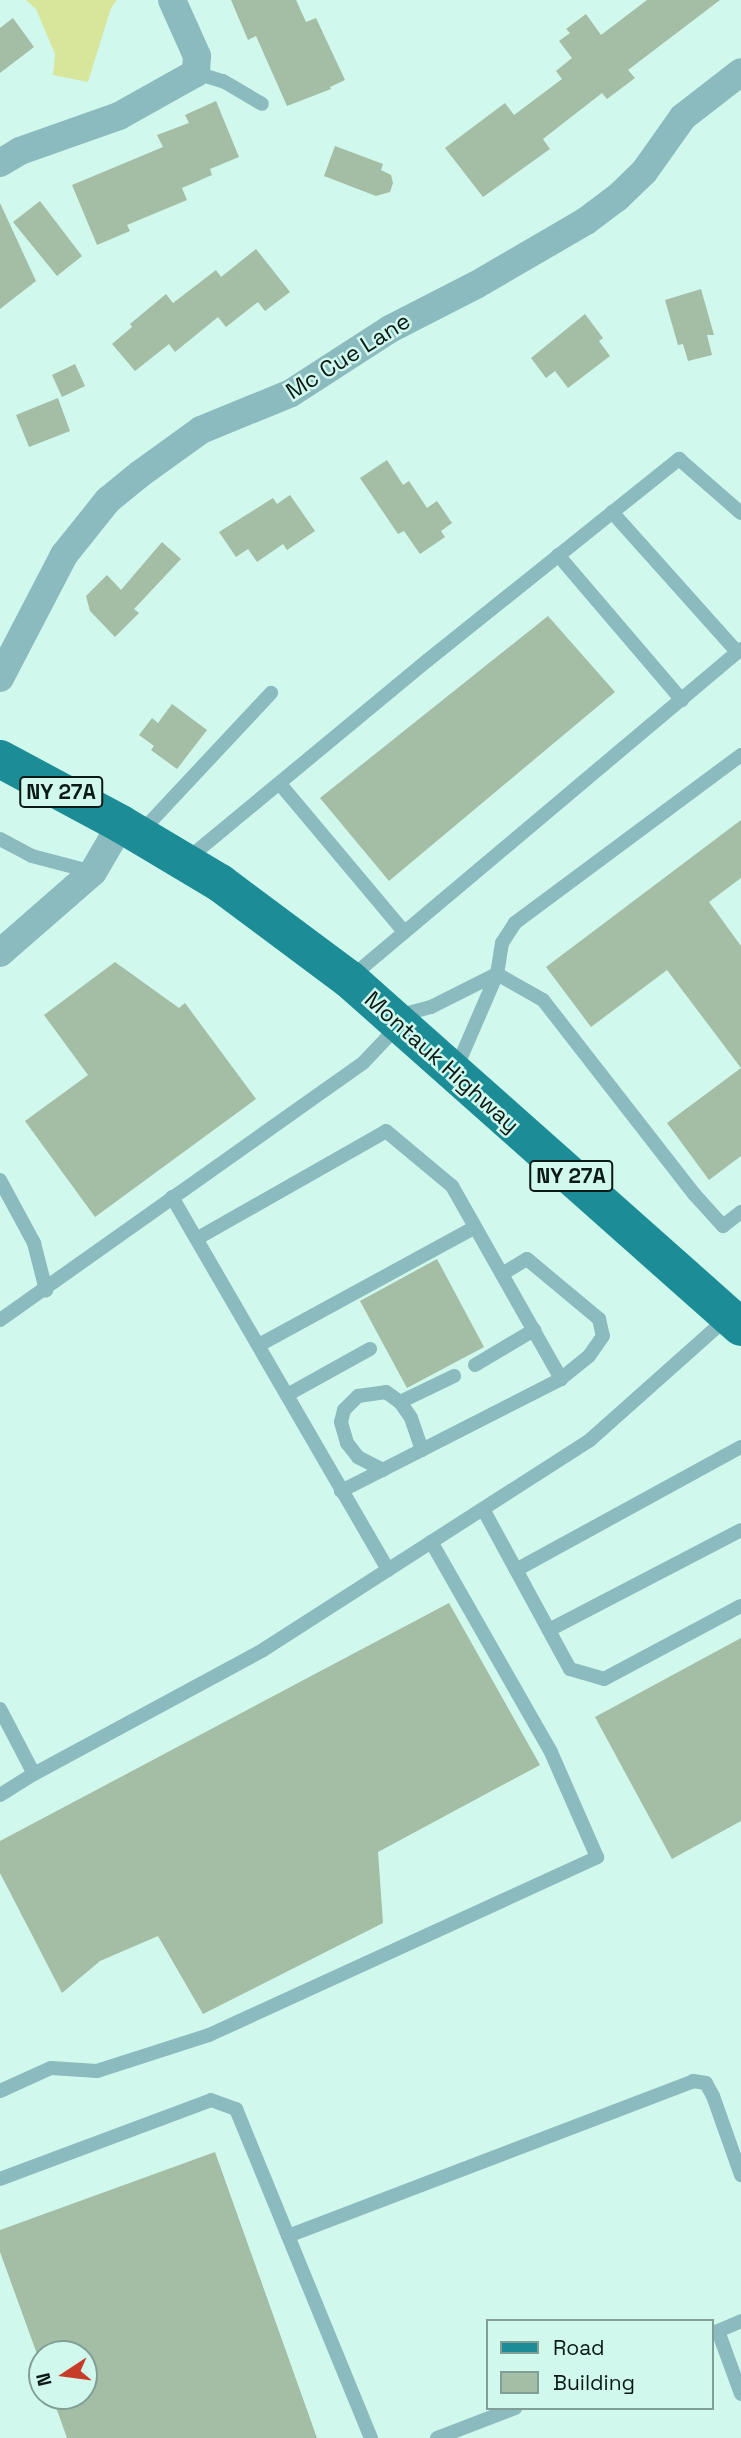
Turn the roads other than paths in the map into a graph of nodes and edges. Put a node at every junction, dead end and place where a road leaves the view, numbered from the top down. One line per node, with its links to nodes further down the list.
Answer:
1 (172, 0): 3 (street)
2 (741, 72): 10 (street, Mc Cue Lane)
3 (196, 73): 4 (lane); 5 (street)
4 (262, 104)
5 (0, 163)
6 (612, 512): 7 (lane); 8 (lane); 9 (lane)
7 (741, 513)
8 (558, 555): 12 (lane); 15 (lane)
9 (739, 650): 12 (lane)
10 (0, 678)
11 (271, 693): 16 (lane)
12 (682, 700): 20 (lane)
13 (741, 755): 22 (lane)
14 (0, 759): 16 (main road, NY 27A)
15 (280, 784): 18 (lane); 20 (lane)
16 (130, 829): 18 (main road, Montauk Highway / NY 27A); 19 (street)
17 (0, 839): 19 (lane)
18 (184, 861): 23 (main road, Montauk Highway / NY 27A)
19 (93, 872): 21 (street)
20 (404, 932): 23 (lane)
21 (0, 953)
22 (497, 974): 24 (lane); 25 (lane); 28 (lane)
23 (349, 979): 24 (main road, Montauk Highway / NY 27A)
24 (396, 1021): 25 (main road, Montauk Highway / NY 27A); 27 (lane)
25 (454, 1072): 33 (main road, Montauk Highway / NY 27A)
26 (0, 1180): 32 (lane)
27 (172, 1196): 30 (lane); 32 (lane)
28 (741, 1212)
29 (475, 1227): 30 (lane); 31 (lane); 36 (lane)
30 (198, 1238): 36 (lane)
31 (502, 1274): 35 (lane); 40 (lane)
32 (46, 1290): 34 (lane)
33 (737, 1317): 47 (lane)
34 (0, 1320)
35 (534, 1330): 38 (lane); 40 (lane)
36 (259, 1345): 41 (lane)
37 (370, 1349): 41 (lane)
38 (475, 1365)
39 (454, 1376): 42 (lane)
40 (561, 1379): 44 (lane)
41 (287, 1395): 46 (lane)
42 (400, 1402): 44 (lane); 45 (lane)
43 (741, 1447): 51 (lane)
44 (422, 1450): 45 (lane)
45 (383, 1470): 46 (lane)
46 (341, 1491): 50 (lane)
47 (483, 1509): 49 (lane); 51 (lane)
48 (741, 1530): 53 (lane)
49 (430, 1542): 50 (lane); 57 (lane)
50 (387, 1570): 55 (lane)
51 (516, 1570): 53 (lane)
52 (741, 1606): 53 (lane)
53 (549, 1630)
54 (0, 1709): 55 (lane)
55 (34, 1774): 56 (lane)
56 (0, 1795)
57 (0, 2091)
58 (741, 2175): 60 (lane)
59 (0, 2179): 60 (lane)
60 (288, 2236): 65 (lane)
61 (741, 2321): 62 (lane)
62 (715, 2332): 63 (lane)
63 (741, 2394)
64 (510, 2410): 66 (lane)
65 (371, 2438)
66 (438, 2438)

